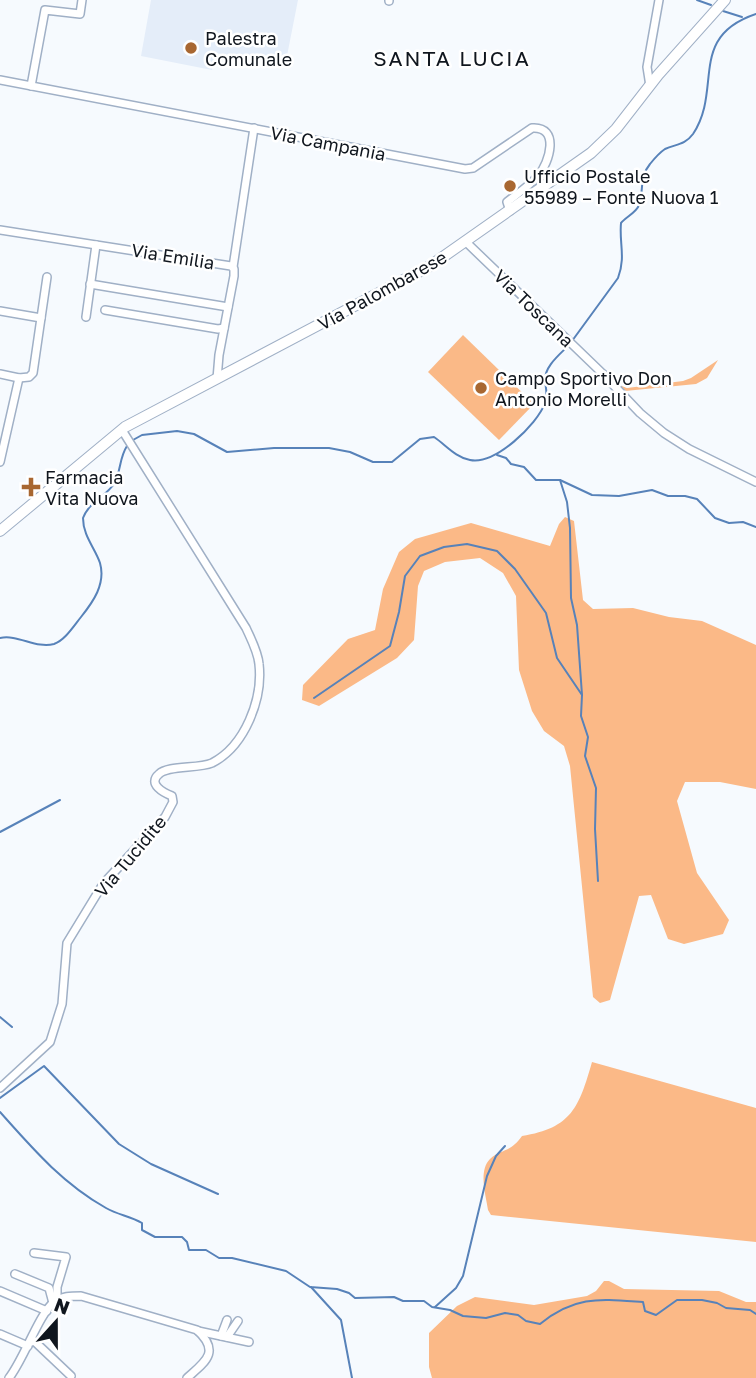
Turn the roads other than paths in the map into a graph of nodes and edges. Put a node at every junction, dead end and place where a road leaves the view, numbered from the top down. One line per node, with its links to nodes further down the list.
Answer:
1 (82, 0): 7 (street)
2 (659, 0): 4 (street)
3 (725, 0): 5 (main road, Via Palombarese)
4 (649, 55): 5 (street); 8 (street)
5 (664, 69): 8 (main road, Via Palombarese)
6 (0, 80): 7 (street, Via Campania)
7 (31, 86): 9 (street, Via Campania)
8 (650, 86): 10 (main road, Via Palombarese)
9 (254, 128): 10 (street, Via Campania); 14 (street)
10 (510, 211): 12 (main road, Via Palombarese)
11 (0, 230): 13 (street, Via Emilia)
12 (466, 242): 25 (main road, Via Palombarese); 28 (street, Via Toscana)
13 (96, 245): 14 (street, Via Emilia); 16 (street)
14 (233, 267): 17 (street, Via Emilia)
15 (47, 277): 21 (street)
16 (90, 284): 17 (street); 20 (street)
17 (228, 307): 22 (street, Via Emilia)
18 (105, 310): 22 (street)
19 (0, 311): 21 (street)
20 (86, 317)
21 (41, 318): 24 (street)
22 (224, 328): 25 (street, Via Emilia)
23 (0, 374): 24 (street)
24 (19, 378): 27 (street)
25 (216, 379): 26 (main road, Via Palombarese)
26 (124, 433): 29 (main road, Via Palombarese); 30 (street, Via Tucidite)
27 (0, 462)
28 (756, 482)
29 (0, 531)
30 (0, 1088)
31 (34, 1253): 34 (street)
32 (15, 1274): 34 (street)
33 (0, 1292): 35 (street)
34 (55, 1302): 35 (street); 38 (street)
35 (47, 1311): 42 (street)
36 (227, 1320): 40 (street)
37 (238, 1321): 40 (street)
38 (197, 1330): 40 (street); 45 (street)
39 (0, 1334): 42 (street)
40 (224, 1336): 41 (street)
41 (249, 1342)
42 (30, 1343): 43 (street); 44 (street)
43 (71, 1376)
44 (9, 1378)
45 (187, 1378)

